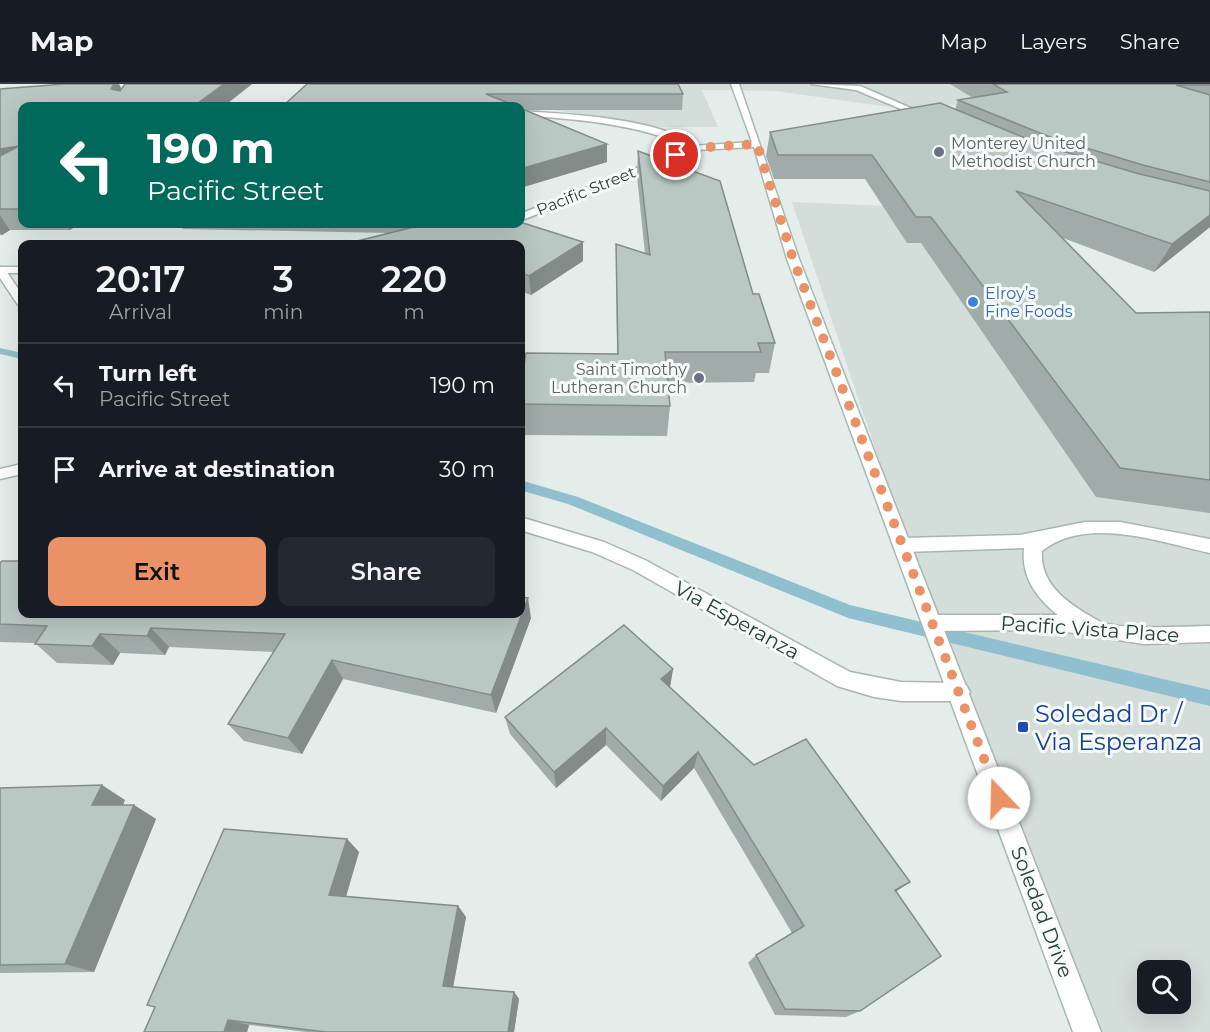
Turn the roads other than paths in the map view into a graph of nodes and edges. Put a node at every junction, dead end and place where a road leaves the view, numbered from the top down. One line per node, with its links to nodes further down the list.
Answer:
1 (735, 84): 5 (street, Soledad Drive)
2 (815, 84): 4 (street)
3 (525, 113): 6 (street)
4 (935, 121)
5 (757, 144): 6 (street, Pacific Street); 15 (street, Soledad Drive)
6 (695, 148): 7 (street, Pacific Street)
7 (525, 216)
8 (0, 270): 9 (street); 10 (street)
9 (18, 270)
10 (18, 296)
11 (18, 470): 12 (street)
12 (0, 474)
13 (525, 524): 20 (street, Via Esperanza)
14 (1049, 536): 15 (street); 16 (street); 18 (street)
15 (904, 545): 17 (street, Soledad Drive)
16 (1210, 546)
17 (934, 623): 18 (street, Pacific Vista Place); 20 (street, Soledad Drive)
18 (1105, 630): 19 (street, Pacific Vista Place)
19 (1210, 634)
20 (959, 692): 21 (street, Soledad Drive)
21 (1087, 1032)

